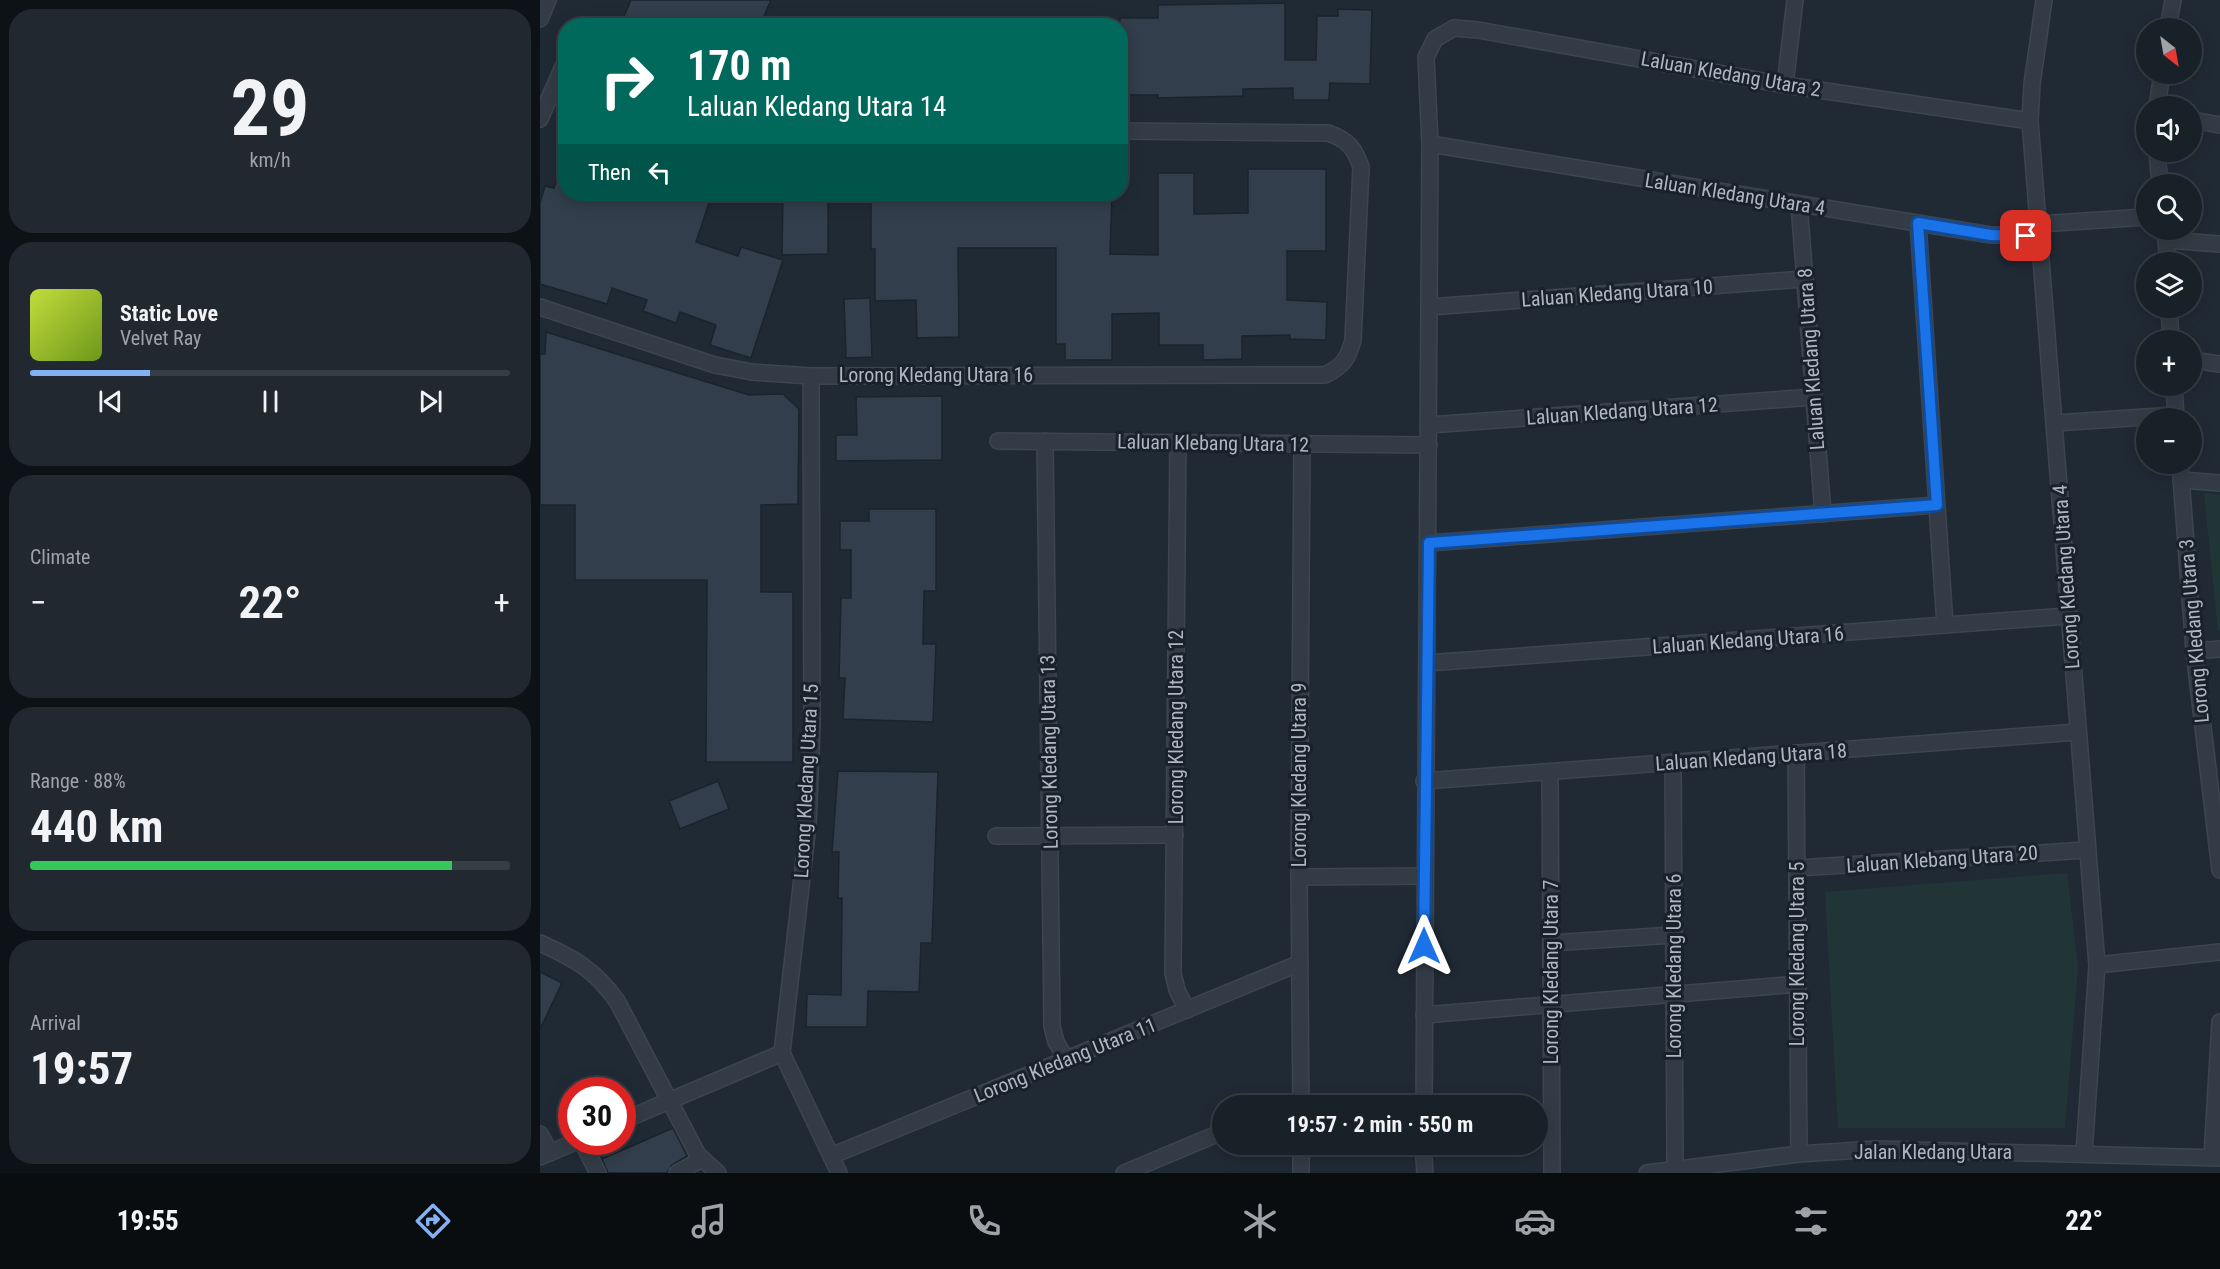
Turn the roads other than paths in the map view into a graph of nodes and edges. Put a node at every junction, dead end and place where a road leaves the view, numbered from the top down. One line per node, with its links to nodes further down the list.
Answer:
1 (548, 0): 6 (street)
2 (1795, 0): 8 (street)
3 (2044, 0): 10 (street, Lorong Kledang Utara 4)
4 (2173, 0): 5 (street)
5 (2170, 18)
6 (540, 19)
7 (558, 78): 9 (street)
8 (1785, 85): 10 (street, Laluan Kledang Utara 2); 14 (street, Laluan Kledang Utara 2)
9 (540, 119)
10 (2030, 121): 18 (street, Lorong Kledang Utara 4)
11 (2202, 122): 12 (street)
12 (2220, 125)
13 (1128, 131): 26 (street, Lorong Kledang Utara 16)
14 (1430, 144): 15 (street, Laluan Kledang Utara 4); 23 (street)
15 (1798, 204): 17 (street, Laluan Kledang Utara 4); 21 (street, Laluan Kledang Utara 8)
16 (2136, 218): 18 (street, Laluan Kledang Utara 4)
17 (1918, 223): 18 (street, Laluan Kledang Utara 4); 39 (street)
18 (2040, 229): 29 (street, Lorong Kledang Utara 4)
19 (2196, 240): 20 (street)
20 (2220, 244)
21 (1804, 279): 23 (street, Laluan Kledang Utara 10); 27 (street, Laluan Kledang Utara 8)
22 (540, 307): 26 (street, Lorong Kledang Utara 16)
23 (1430, 307): 30 (street)
24 (2202, 361): 25 (street)
25 (2220, 364)
26 (811, 376): 73 (street, Lorong Kledang Utara 15)
27 (1814, 397): 30 (street, Laluan Kledang Utara 12); 40 (street, Laluan Kledang Utara 8)
28 (2136, 419): 29 (street)
29 (2055, 423): 42 (street, Lorong Kledang Utara 4)
30 (1430, 425): 35 (street)
31 (998, 441): 32 (street, Laluan Klebang Utara 12)
32 (1045, 441): 33 (street, Laluan Klebang Utara 12); 55 (street, Lorong Kledang Utara 13)
33 (1178, 442): 34 (street, Laluan Klebang Utara 12); 53 (street, Lorong Kledang Utara 12)
34 (1302, 444): 35 (street, Laluan Klebang Utara 12); 60 (street, Lorong Kledang Utara 9)
35 (1429, 445): 41 (street)
36 (2181, 474): 37 (street, Lorong Kledang Utara 3)
37 (2181, 480): 38 (street); 45 (street, Lorong Kledang Utara 3)
38 (2220, 483)
39 (1937, 505): 40 (street); 43 (street)
40 (1823, 514): 41 (street)
41 (1429, 543): 46 (street)
42 (2068, 616): 43 (street, Laluan Kledang Utara 16); 47 (street, Lorong Kledang Utara 4)
43 (1945, 625): 46 (street, Laluan Kledang Utara 16)
44 (2220, 649): 45 (street)
45 (2194, 651): 51 (street, Lorong Kledang Utara 3)
46 (1427, 663): 52 (street)
47 (2078, 732): 48 (street, Laluan Kledang Utara 18); 56 (street, Lorong Kledang Utara 4)
48 (1796, 753): 49 (street, Laluan Kledang Utara 18); 57 (street, Lorong Kledang Utara 5)
49 (1673, 762): 50 (street, Laluan Kledang Utara 18); 61 (street, Lorong Kledang Utara 6)
50 (1550, 772): 52 (street, Laluan Kledang Utara 18); 63 (street, Lorong Kledang Utara 7)
51 (2214, 772): 58 (street, Lorong Kledang Utara 3)
52 (1425, 781): 59 (street)
53 (1175, 835): 55 (street); 70 (street, Lorong Kledang Utara 12)
54 (996, 836): 55 (street)
55 (1050, 836): 74 (street, Lorong Kledang Utara 13)
56 (2087, 850): 57 (street, Laluan Klebang Utara 20); 66 (street, Lorong Kledang Utara 4)
57 (1797, 868): 67 (street, Lorong Kledang Utara 5)
58 (2220, 870)
59 (1424, 876): 60 (street); 71 (street)
60 (1299, 877): 65 (street, Lorong Kledang Utara 9)
61 (1673, 935): 63 (street); 68 (street, Lorong Kledang Utara 6)
62 (540, 943): 77 (street)
63 (1551, 943): 69 (street, Lorong Kledang Utara 7)
64 (2220, 952): 66 (street)
65 (1300, 963): 70 (street, Lorong Kledang Utara 11); 75 (street, Lorong Kledang Utara 9)
66 (2097, 965): 82 (street, Lorong Kledang Utara 4)
67 (1798, 984): 68 (street); 81 (street, Lorong Kledang Utara 5)
68 (1674, 995): 69 (street); 90 (street, Lorong Kledang Utara 6)
69 (1551, 1005): 71 (street); 98 (street, Lorong Kledang Utara 7)
70 (1187, 1010): 74 (street, Lorong Kledang Utara 11)
71 (1424, 1015): 76 (street)
72 (2220, 1022): 89 (street)
73 (782, 1053): 77 (street); 88 (street)
74 (1066, 1059): 88 (street, Lorong Kledang Utara 11)
75 (1301, 1095)
76 (1424, 1095)
77 (669, 1101): 78 (street); 85 (street)
78 (636, 1115)
79 (540, 1134): 83 (street)
80 (1212, 1136): 95 (street)
81 (1799, 1154): 82 (street, Jalan Kledang Utara); 90 (street, Jalan Kledang Utara)
82 (2084, 1154): 89 (street, Jalan Kledang Utara)
83 (545, 1155)
84 (589, 1155): 91 (street)
85 (698, 1155): 92 (street); 93 (street)
86 (1301, 1155): 96 (street)
87 (1424, 1155): 97 (street)
88 (831, 1156): 94 (street)
89 (2216, 1158)
90 (1675, 1169): 99 (street, Jalan Kledang Utara)
91 (598, 1173)
92 (677, 1173)
93 (718, 1173)
94 (839, 1173)
95 (1124, 1173)
96 (1301, 1173)
97 (1425, 1173)
98 (1552, 1173)
99 (1647, 1173)

